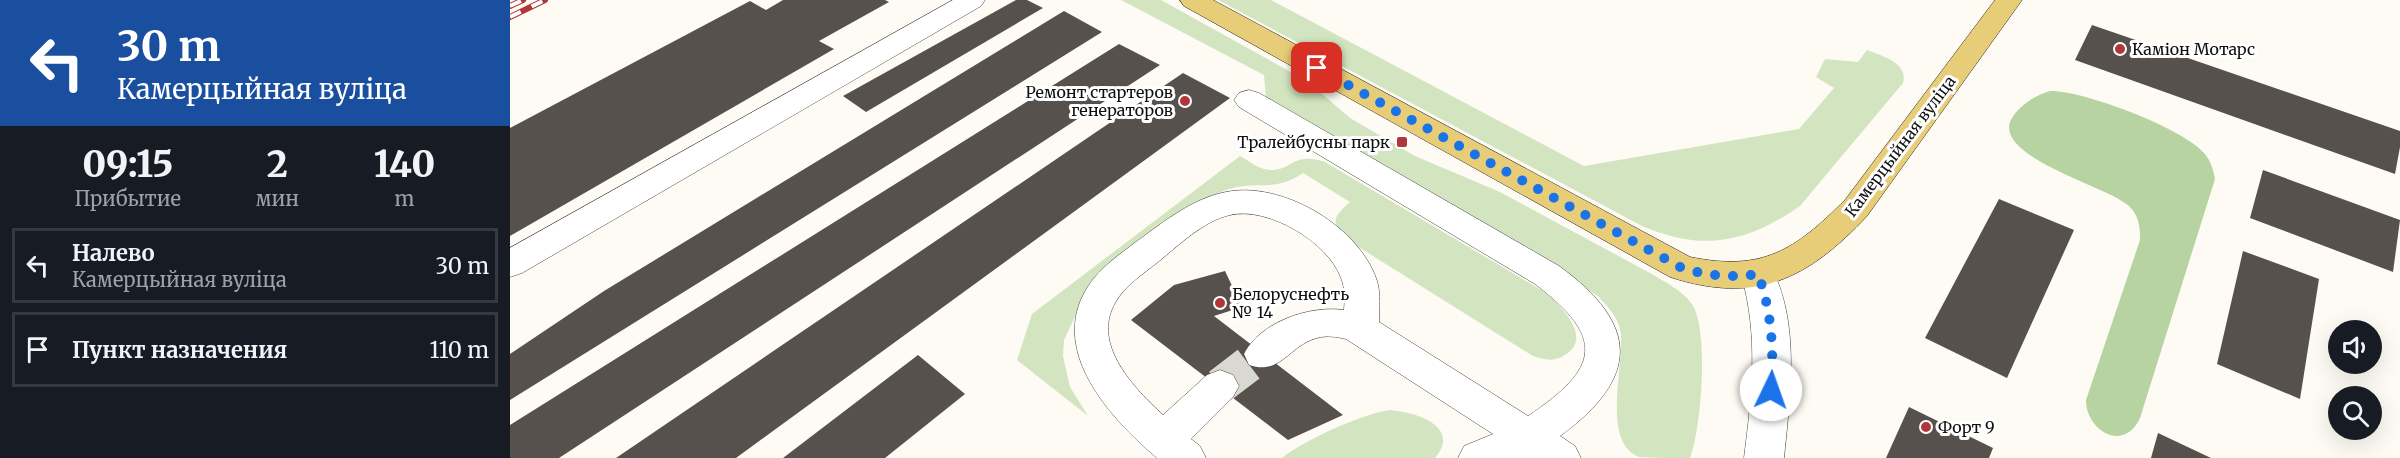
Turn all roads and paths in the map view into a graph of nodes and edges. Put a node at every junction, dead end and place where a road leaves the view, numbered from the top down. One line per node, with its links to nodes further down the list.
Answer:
1 (972, 0): 5 (street)
2 (1193, 0): 6 (main road, Камерцыйная вуліца)
3 (2009, 0): 6 (main road, Камерцыйная вуліца)
4 (1249, 100): 10 (street)
5 (510, 264)
6 (1758, 274): 14 (street)
7 (1361, 329): 8 (street); 10 (street); 11 (street)
8 (1262, 354)
9 (1220, 386): 11 (street)
10 (1527, 437): 12 (street); 13 (street)
11 (1175, 449)
12 (1478, 458)
13 (1561, 458)
14 (1764, 458)

